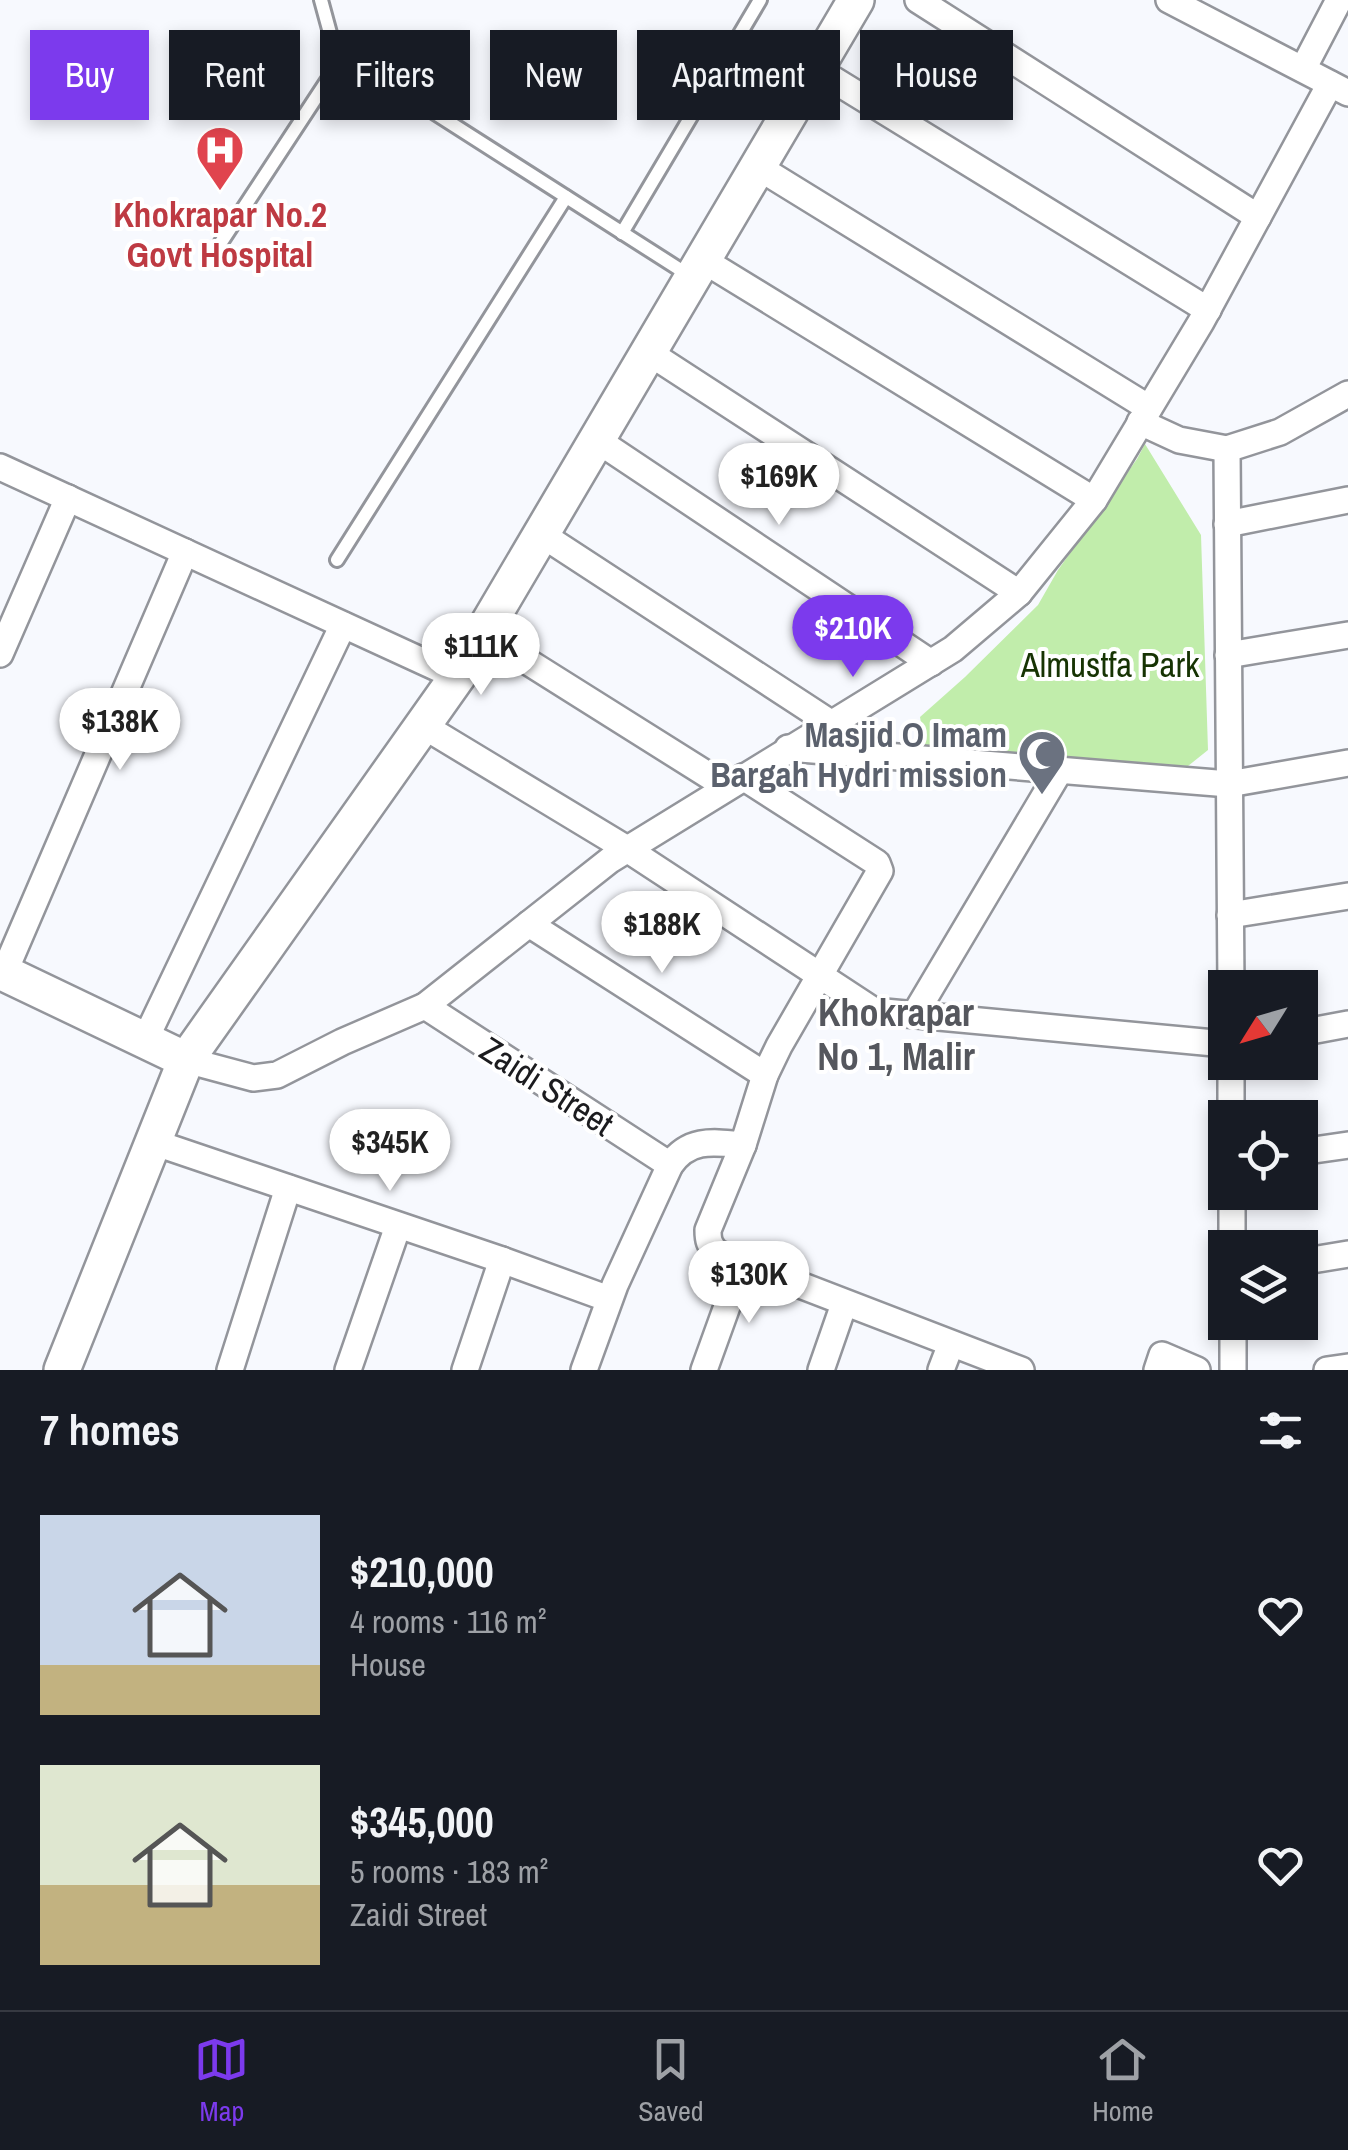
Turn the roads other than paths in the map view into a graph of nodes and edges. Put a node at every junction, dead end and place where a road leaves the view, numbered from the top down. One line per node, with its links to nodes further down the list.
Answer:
1 (321, 0): 8 (lane)
2 (760, 0): 19 (lane)
3 (856, 0): 9 (street)
4 (918, 0): 18 (street)
5 (1169, 0): 7 (street)
6 (1339, 0): 10 (street)
7 (1213, 10): 10 (street)
8 (329, 30)
9 (839, 30)
10 (1303, 70): 12 (street)
11 (840, 85): 22 (street)
12 (1339, 88): 18 (street)
13 (320, 92): 20 (lane)
14 (446, 120): 17 (lane)
15 (786, 120): 16 (street)
16 (758, 167): 21 (street); 25 (street)
17 (566, 197): 19 (lane); 35 (lane)
18 (1258, 217): 22 (street)
19 (622, 233): 21 (lane)
20 (216, 250)
21 (697, 269): 23 (street); 30 (street)
22 (1208, 310): 25 (street)
23 (648, 352): 26 (street); 36 (street)
24 (1348, 394): 27 (street)
25 (1145, 415): 27 (street); 30 (street)
26 (597, 440): 33 (street); 42 (street)
27 (1227, 449): 32 (street)
28 (0, 467): 29 (street)
29 (68, 498): 34 (street); 40 (street)
30 (1094, 500): 36 (street)
31 (1348, 500): 32 (street)
32 (1228, 524): 41 (street)
33 (541, 534): 38 (street); 44 (street)
34 (186, 552): 37 (street); 56 (street)
35 (337, 560)
36 (1020, 593): 42 (street)
37 (343, 625): 43 (street); 62 (street)
38 (482, 633): 43 (street); 49 (street)
39 (1348, 634): 41 (street)
40 (0, 654)
41 (1228, 655): 50 (street)
42 (931, 663): 44 (street)
43 (456, 677): 45 (street)
44 (832, 724): 46 (street)
45 (422, 725): 51 (street); 64 (street)
46 (788, 748): 48 (street); 49 (street)
47 (1348, 763): 50 (street)
48 (1060, 770): 50 (street); 59 (street)
49 (735, 782): 51 (street); 57 (street)
50 (1229, 784): 53 (street)
51 (627, 849): 54 (street); 57 (street)
52 (1348, 896): 53 (street)
53 (1230, 915): 55 (street)
54 (529, 924): 58 (street); 65 (street)
55 (1230, 970)
56 (2, 972): 62 (street)
57 (819, 975): 59 (street); 65 (street)
58 (425, 1006): 64 (street); 70 (street, Zaidi Street)
59 (914, 1014): 63 (street)
60 (1348, 1024): 61 (street)
61 (1318, 1029)
62 (145, 1040): 64 (street)
63 (1208, 1042)
64 (186, 1060): 66 (street)
65 (765, 1075): 67 (street)
66 (152, 1142): 71 (street); 82 (street)
67 (743, 1145): 70 (street); 76 (street)
68 (1348, 1145): 69 (street)
69 (1318, 1149)
70 (670, 1166): 77 (street)
71 (288, 1188): 72 (street); 83 (street)
72 (398, 1226): 75 (street); 84 (street)
73 (1348, 1254): 74 (street)
74 (1318, 1259)
75 (502, 1260): 77 (street); 85 (street)
76 (742, 1262): 78 (street); 87 (street)
77 (609, 1300): 86 (street)
78 (844, 1304): 80 (street); 88 (street)
79 (1232, 1340): 93 (street)
80 (950, 1344): 89 (street); 90 (street)
81 (1348, 1367): 94 (street)
82 (62, 1370)
83 (230, 1370)
84 (348, 1370)
85 (465, 1370)
86 (584, 1370)
87 (704, 1370)
88 (821, 1370)
89 (941, 1370)
90 (1020, 1370)
91 (1157, 1370): 92 (street)
92 (1196, 1370)
93 (1233, 1370)
94 (1327, 1370)

